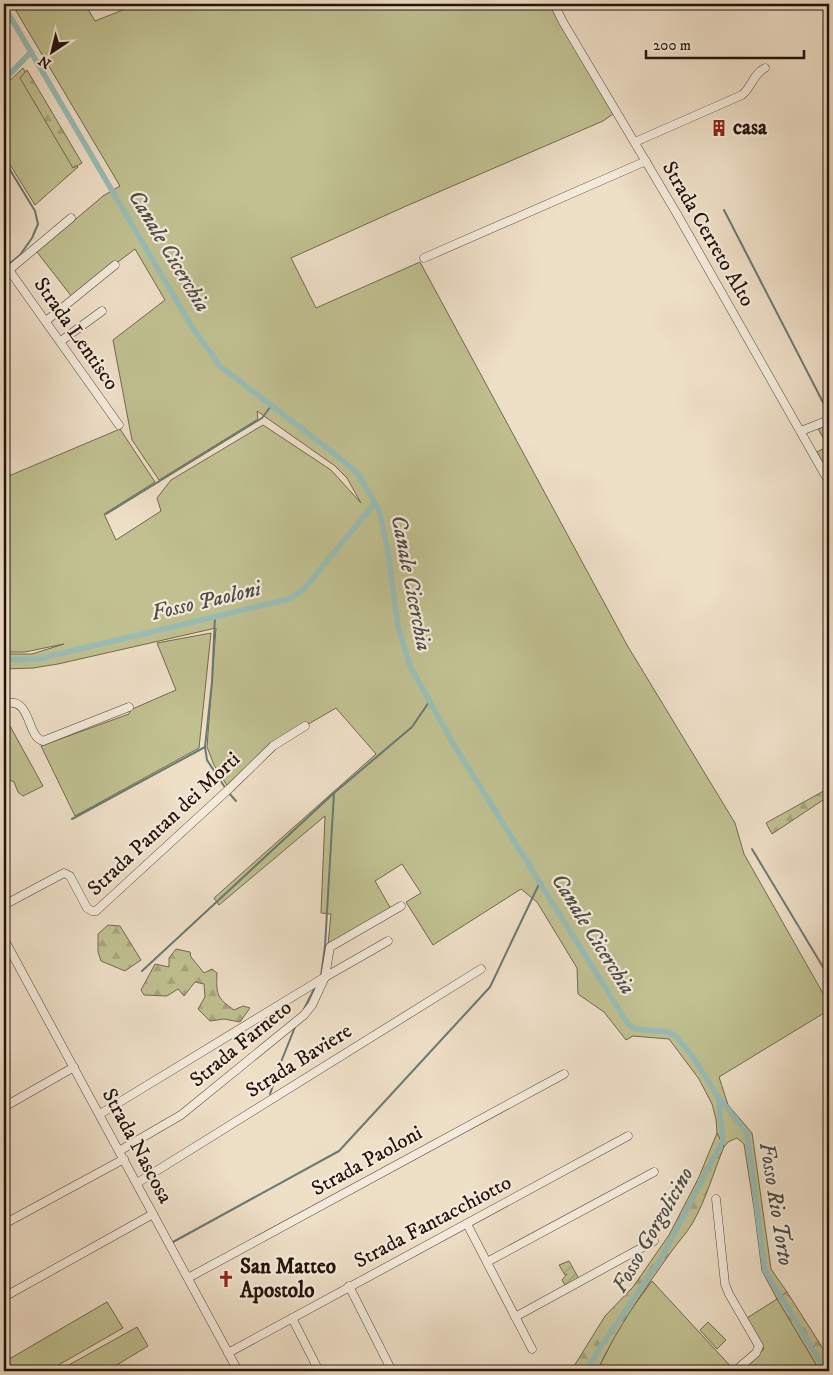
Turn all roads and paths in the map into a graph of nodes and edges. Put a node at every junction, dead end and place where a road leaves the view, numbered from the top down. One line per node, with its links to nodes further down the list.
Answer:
1 (554, 4): 3 (street, Strada Cerreto Alto)
2 (764, 68): 3 (street)
3 (635, 142): 4 (street, Strada Cerreto Alto)
4 (646, 162): 6 (street); 14 (street, Strada Cerreto Alto)
5 (70, 218): 7 (street)
6 (424, 258)
7 (6, 265): 10 (street, Strada Lentisco)
8 (115, 266): 10 (street)
9 (102, 310): 11 (street)
10 (46, 321): 11 (street, Strada Lentisco)
11 (61, 341): 13 (street, Strada Lentisco)
12 (829, 420): 14 (street)
13 (119, 425)
14 (801, 432): 15 (street, Strada Cerreto Alto)
15 (829, 482)
16 (4, 704): 17 (street)
17 (129, 707)
18 (306, 726): 19 (street, Strada Pantan dei Morti)
19 (4, 905)
20 (401, 906): 24 (street, Strada Farneto)
21 (4, 939): 25 (street, Strada Nascosa)
22 (388, 942): 24 (street)
23 (481, 969): 33 (street, Strada Baviere)
24 (325, 977): 28 (street); 30 (street, Strada Farneto)
25 (74, 1067): 27 (street); 28 (street, Strada Nascosa)
26 (564, 1074): 40 (street, Strada Paoloni)
27 (4, 1107)
28 (100, 1114): 30 (street, Strada Nascosa)
29 (628, 1136): 37 (street, Strada Fantacchiotto)
30 (120, 1151): 31 (street, Strada Nascosa)
31 (124, 1159): 33 (street, Strada Nascosa); 36 (street)
32 (654, 1172): 39 (street)
33 (137, 1183): 35 (street, Strada Nascosa)
34 (716, 1199): 50 (street)
35 (153, 1214): 40 (street, Strada Nascosa); 42 (street)
36 (4, 1224)
37 (467, 1224): 39 (street); 41 (street, Strada Fantacchiotto)
38 (654, 1241): 43 (street)
39 (487, 1262): 43 (street)
40 (188, 1278): 46 (street, Strada Nascosa)
41 (349, 1286): 44 (street, Strada Fantacchiotto); 49 (street)
42 (4, 1297)
43 (515, 1317): 45 (street)
44 (292, 1318): 46 (street, Strada Fantacchiotto); 48 (street)
45 (532, 1348)
46 (228, 1353): 47 (street, Strada Nascosa)
47 (238, 1371)
48 (319, 1371)
49 (392, 1371)
50 (735, 1371)

